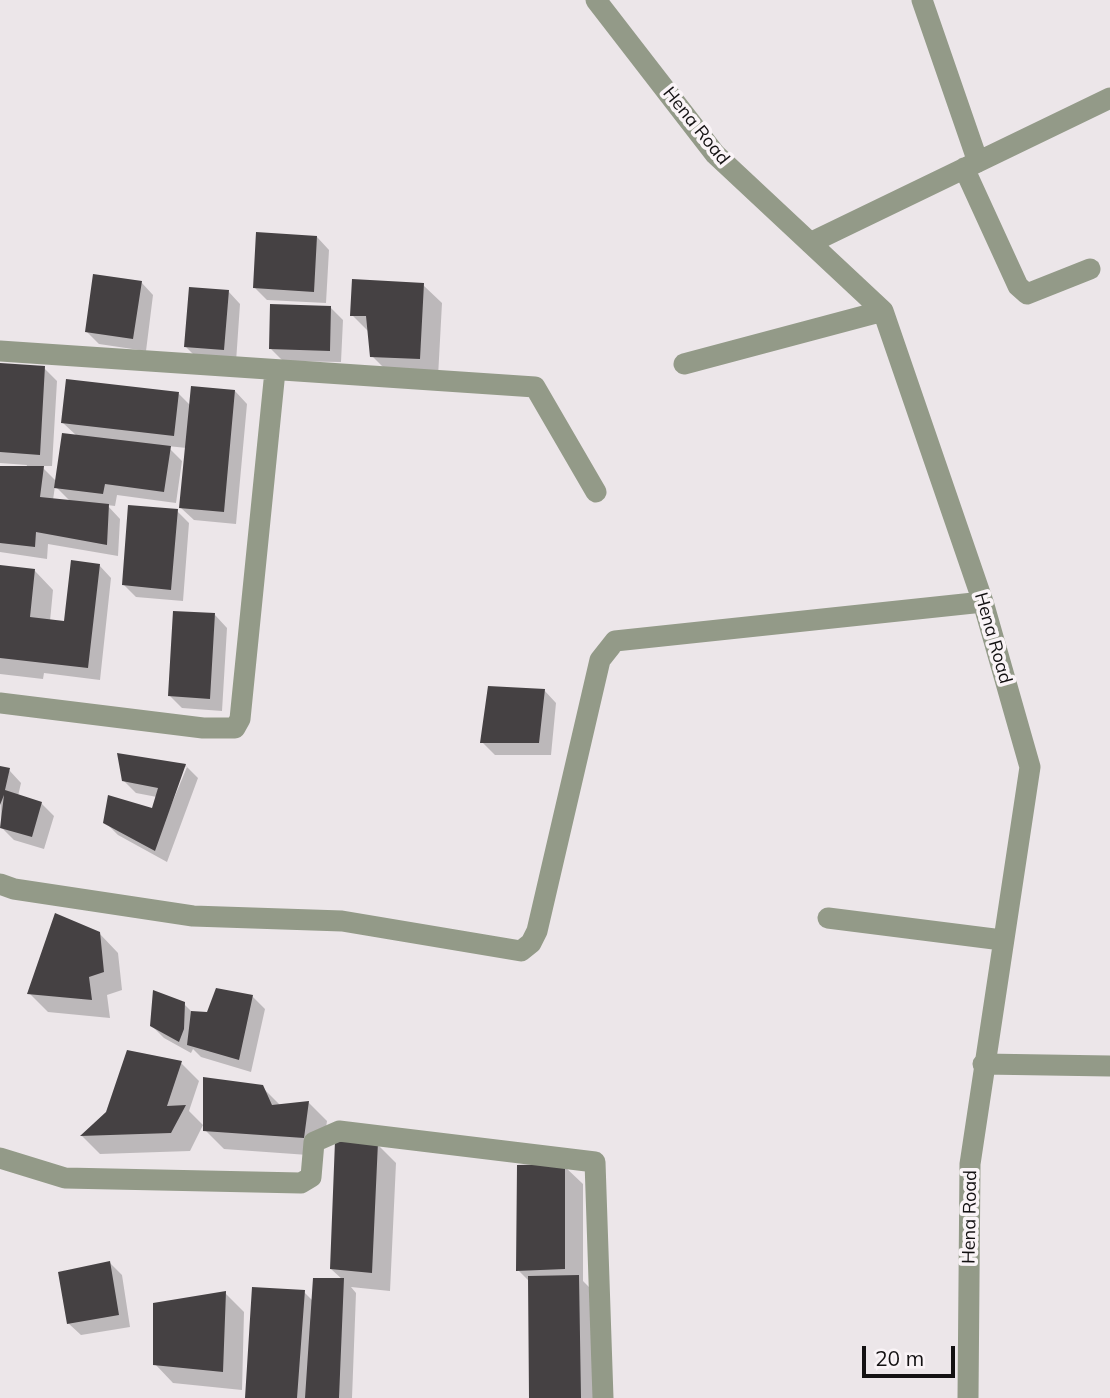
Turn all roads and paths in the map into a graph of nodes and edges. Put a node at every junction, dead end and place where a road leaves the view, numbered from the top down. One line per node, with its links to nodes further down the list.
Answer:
1 (596, 0): 5 (street, Hena Road)
2 (922, 0): 4 (street)
3 (1110, 98): 4 (street)
4 (971, 165): 5 (street); 6 (street)
5 (810, 243): 7 (street, Hena Road)
6 (1090, 270)
7 (883, 311): 9 (street); 12 (street, Hena Road)
8 (0, 351): 10 (street)
9 (684, 364)
10 (275, 371): 11 (street); 13 (street)
11 (596, 492)
12 (983, 602): 14 (street); 16 (street, Hena Road)
13 (0, 703)
14 (0, 884)
15 (828, 918): 16 (street)
16 (1002, 940): 17 (street, Hena Road)
17 (983, 1065): 18 (street); 21 (street, Hena Road)
18 (1110, 1066)
19 (0, 1158): 20 (street)
20 (603, 1398)
21 (968, 1398)

